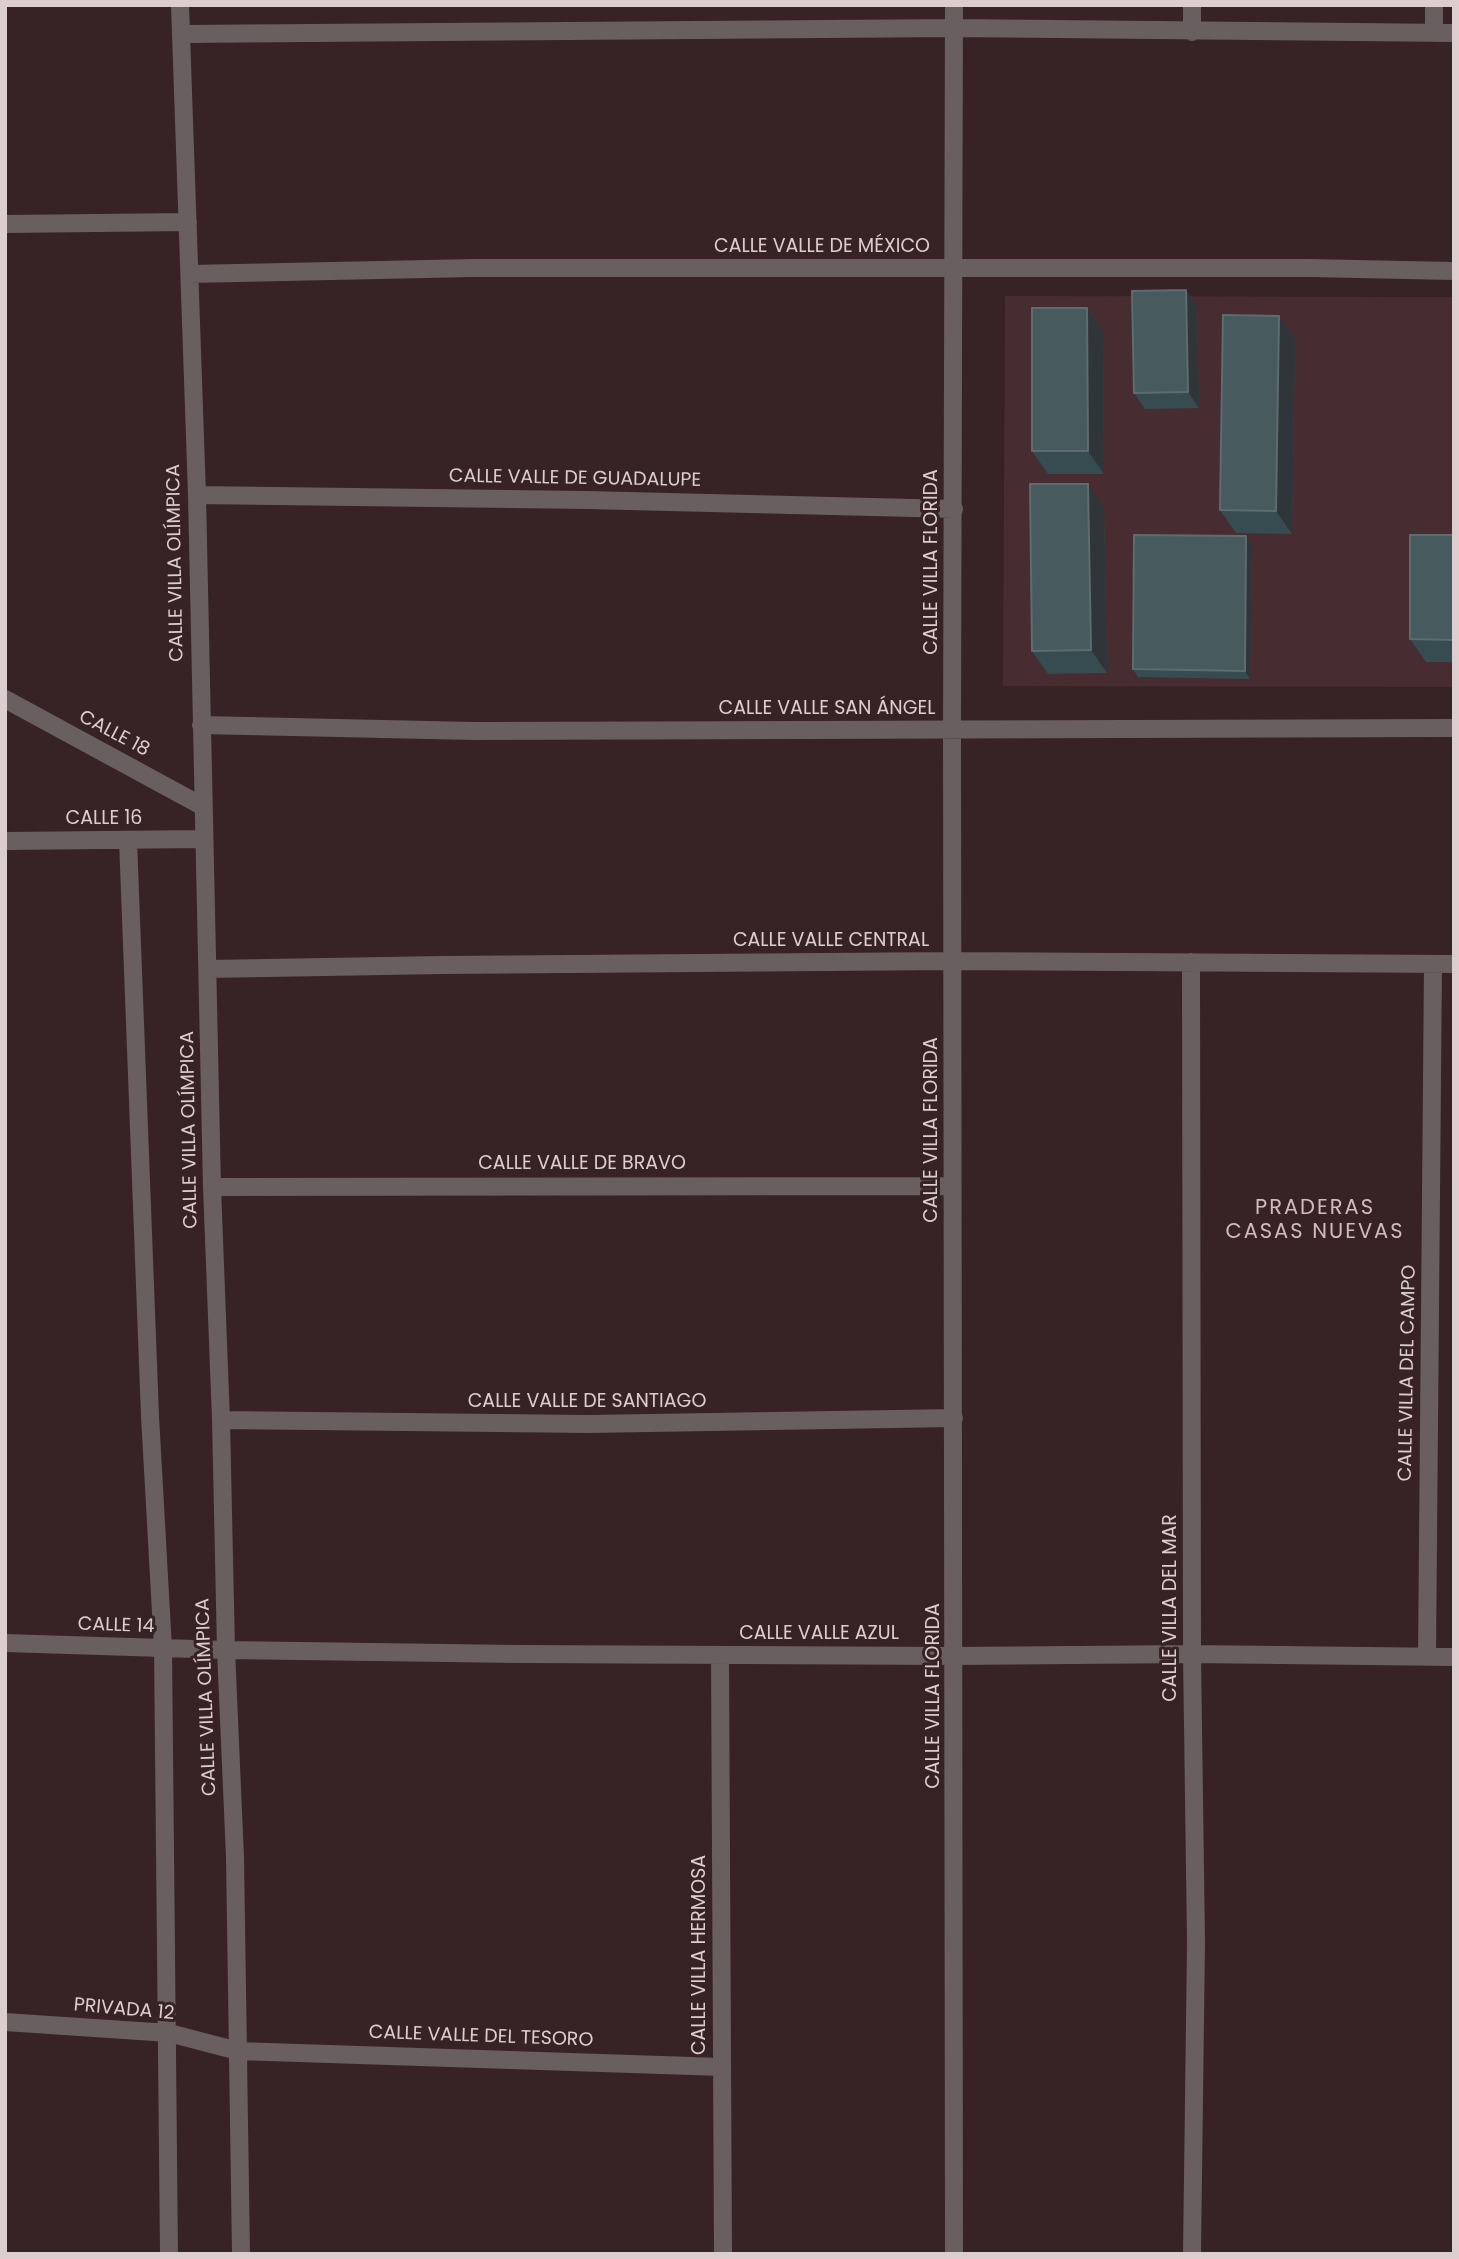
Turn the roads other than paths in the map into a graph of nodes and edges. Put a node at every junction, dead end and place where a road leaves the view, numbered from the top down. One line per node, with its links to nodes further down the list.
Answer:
1 (180, 5): 9 (street, CALLE VILLA OLÍMPICA)
2 (954, 5): 5 (street, CALLE VILLA FLORIDA)
3 (1192, 5): 6 (street)
4 (1434, 5): 7 (street)
5 (954, 29): 6 (street); 9 (street); 12 (street, CALLE VILLA FLORIDA)
6 (1192, 32): 7 (street)
7 (1434, 32): 8 (street)
8 (1454, 33)
9 (181, 34): 10 (street, CALLE VILLA OLÍMPICA)
10 (188, 222): 11 (street); 14 (street, CALLE VILLA OLÍMPICA)
11 (5, 224)
12 (954, 268): 13 (street, CALLE VALLE DE MÉXICO); 14 (street, CALLE VALLE DE MÉXICO); 16 (street, CALLE VILLA FLORIDA)
13 (1454, 271)
14 (190, 274): 15 (street, CALLE VILLA OLÍMPICA)
15 (197, 495): 16 (street, CALLE VALLE DE GUADALUPE); 18 (street, CALLE VILLA OLÍMPICA)
16 (954, 509): 20 (street, CALLE VILLA FLORIDA)
17 (5, 699): 21 (street, CALLE 18)
18 (201, 725): 20 (street, CALLE VALLE SAN ÁNGEL); 21 (street, CALLE VILLA OLÍMPICA)
19 (1454, 728): 20 (street, CALLE VALLE SAN ÁNGEL)
20 (952, 730): 25 (street, CALLE VILLA FLORIDA)
21 (202, 806): 22 (street, CALLE VILLA OLÍMPICA)
22 (203, 839): 23 (street, CALLE 16); 29 (street, CALLE VILLA OLÍMPICA)
23 (128, 840): 24 (street, CALLE 16); 35 (street)
24 (5, 841)
25 (952, 961): 26 (street, CALLE VALLE CENTRAL); 29 (street, CALLE VALLE CENTRAL); 30 (street, CALLE VILLA FLORIDA)
26 (1191, 962): 27 (street, CALLE VALLE CENTRAL); 37 (street, CALLE VILLA DEL MAR)
27 (1433, 964): 28 (street, CALLE VALLE CENTRAL); 40 (street, CALLE VILLA DEL CAMPO)
28 (1454, 964)
29 (208, 969): 31 (street, CALLE VILLA OLÍMPICA)
30 (952, 1186): 31 (street, CALLE VALLE DE BRAVO); 32 (street, CALLE VILLA FLORIDA)
31 (212, 1187): 33 (street, CALLE VILLA OLÍMPICA)
32 (954, 1418): 33 (street, CALLE VALLE DE SANTIAGO); 39 (street, CALLE VILLA FLORIDA)
33 (221, 1420): 36 (street, CALLE VILLA OLÍMPICA)
34 (5, 1643): 35 (street, CALLE 14)
35 (163, 1648): 36 (street, CALLE 14); 43 (street)
36 (226, 1650): 38 (street, CALLE VALLE AZUL); 44 (street, CALLE VILLA OLÍMPICA)
37 (1192, 1654): 39 (street, CALLE VALLE AZUL); 40 (street, CALLE VALLE AZUL); 50 (street, CALLE VILLA DEL MAR)
38 (720, 1655): 39 (street, CALLE VALLE AZUL); 45 (street, CALLE VILLA HERMOSA)
39 (955, 1656): 49 (street, CALLE VILLA FLORIDA)
40 (1427, 1656): 41 (street, CALLE VALLE AZUL)
41 (1454, 1657)
42 (5, 2022): 43 (street, PRIVADA 12)
43 (169, 2033): 44 (street, PRIVADA 12); 46 (street)
44 (238, 2051): 45 (street, CALLE VALLE DEL TESORO); 47 (street, CALLE VILLA OLÍMPICA)
45 (722, 2067): 48 (street, CALLE VILLA HERMOSA)
46 (169, 2254)
47 (241, 2254)
48 (723, 2254)
49 (954, 2254)
50 (1192, 2254)

